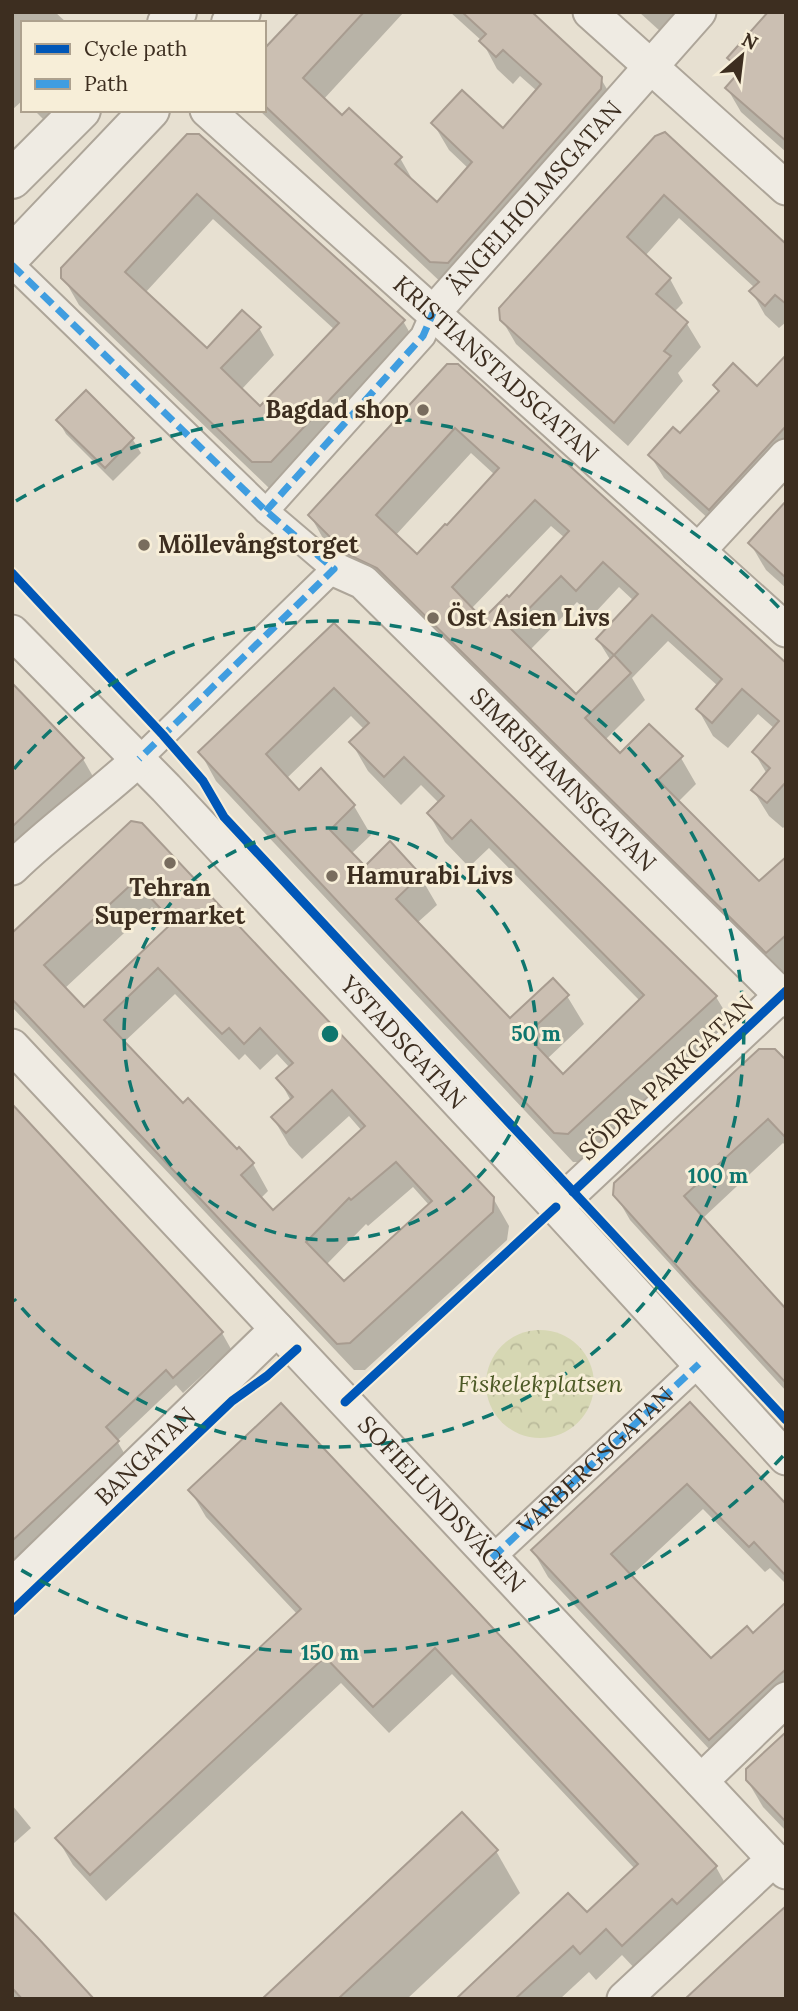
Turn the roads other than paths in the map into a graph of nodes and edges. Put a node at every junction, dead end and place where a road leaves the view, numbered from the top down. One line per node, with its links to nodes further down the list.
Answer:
1 (590, 12): 3 (street)
2 (699, 12): 3 (street, ÄNGELHOLMSGATAN)
3 (652, 67): 8 (street); 11 (street, ÄNGELHOLMSGATAN)
4 (79, 112): 7 (street)
5 (148, 112): 9 (street)
6 (208, 112): 11 (street, KRISTIANSTADSGATAN)
7 (12, 179)
8 (786, 188)
9 (12, 255)
10 (12, 265): 13 (street)
11 (433, 313): 13 (street, ÄNGELHOLMSGATAN); 14 (street, KRISTIANSTADSGATAN)
12 (786, 456): 14 (street)
13 (266, 511): 15 (street)
14 (698, 551): 16 (street, KRISTIANSTADSGATAN)
15 (334, 569): 18 (street); 20 (street, SIMRISHAMNSGATAN)
16 (786, 631)
17 (12, 632): 18 (street, YSTADSGATAN)
18 (139, 759): 19 (street); 22 (street, YSTADSGATAN)
19 (12, 868)
20 (784, 996): 22 (street, SÖDRA PARKGATAN)
21 (12, 1046): 23 (street, SOFIELUNDSVÄGEN)
22 (556, 1207): 24 (street, YSTADSGATAN)
23 (277, 1329): 26 (street, SOFIELUNDSVÄGEN); 27 (street, BANGATAN)
24 (699, 1364): 25 (street, YSTADSGATAN); 26 (street, VARBERGSGATAN)
25 (786, 1458)
26 (492, 1558): 29 (street, SOFIELUNDSVÄGEN)
27 (12, 1586)
28 (786, 1699): 29 (street)
29 (701, 1781): 30 (street, SOFIELUNDSVÄGEN)
30 (780, 1866): 31 (street)
31 (624, 1999)

